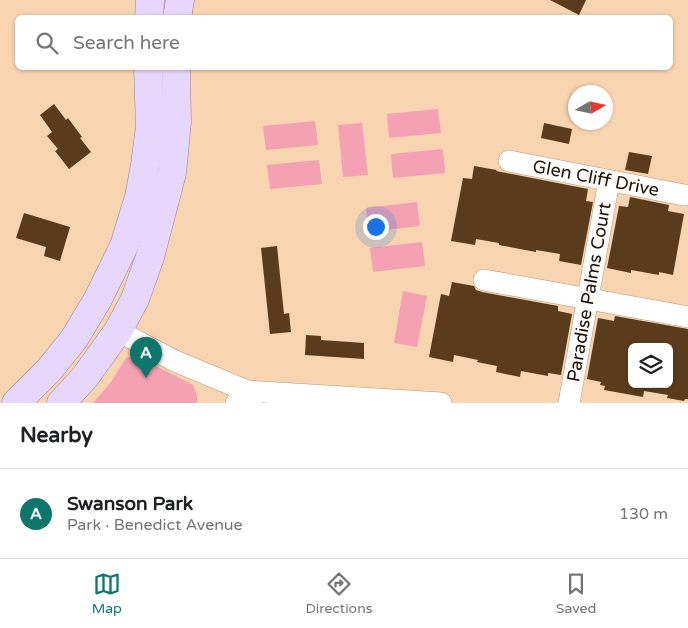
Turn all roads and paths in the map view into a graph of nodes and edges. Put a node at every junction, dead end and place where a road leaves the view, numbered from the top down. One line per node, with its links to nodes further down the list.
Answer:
1 (150, 0): 3 (main road)
2 (180, 0): 4 (main road)
3 (149, 15)
4 (178, 15)
5 (148, 70): 10 (main road)
6 (176, 70): 14 (main road)
7 (509, 161): 8 (street, Glen Cliff Drive)
8 (609, 181): 9 (street, Glen Cliff Drive); 12 (street, Paradise Palms Court)
9 (684, 195)
10 (139, 197): 14 (main road); 16 (main road)
11 (484, 280): 12 (street)
12 (588, 299): 13 (street); 20 (street, Paradise Palms Court)
13 (688, 317)
14 (118, 330): 15 (street); 17 (main road); 18 (main road)
15 (245, 399): 19 (street)
16 (16, 403)
17 (29, 403)
18 (61, 403)
19 (441, 403)
20 (569, 403)

